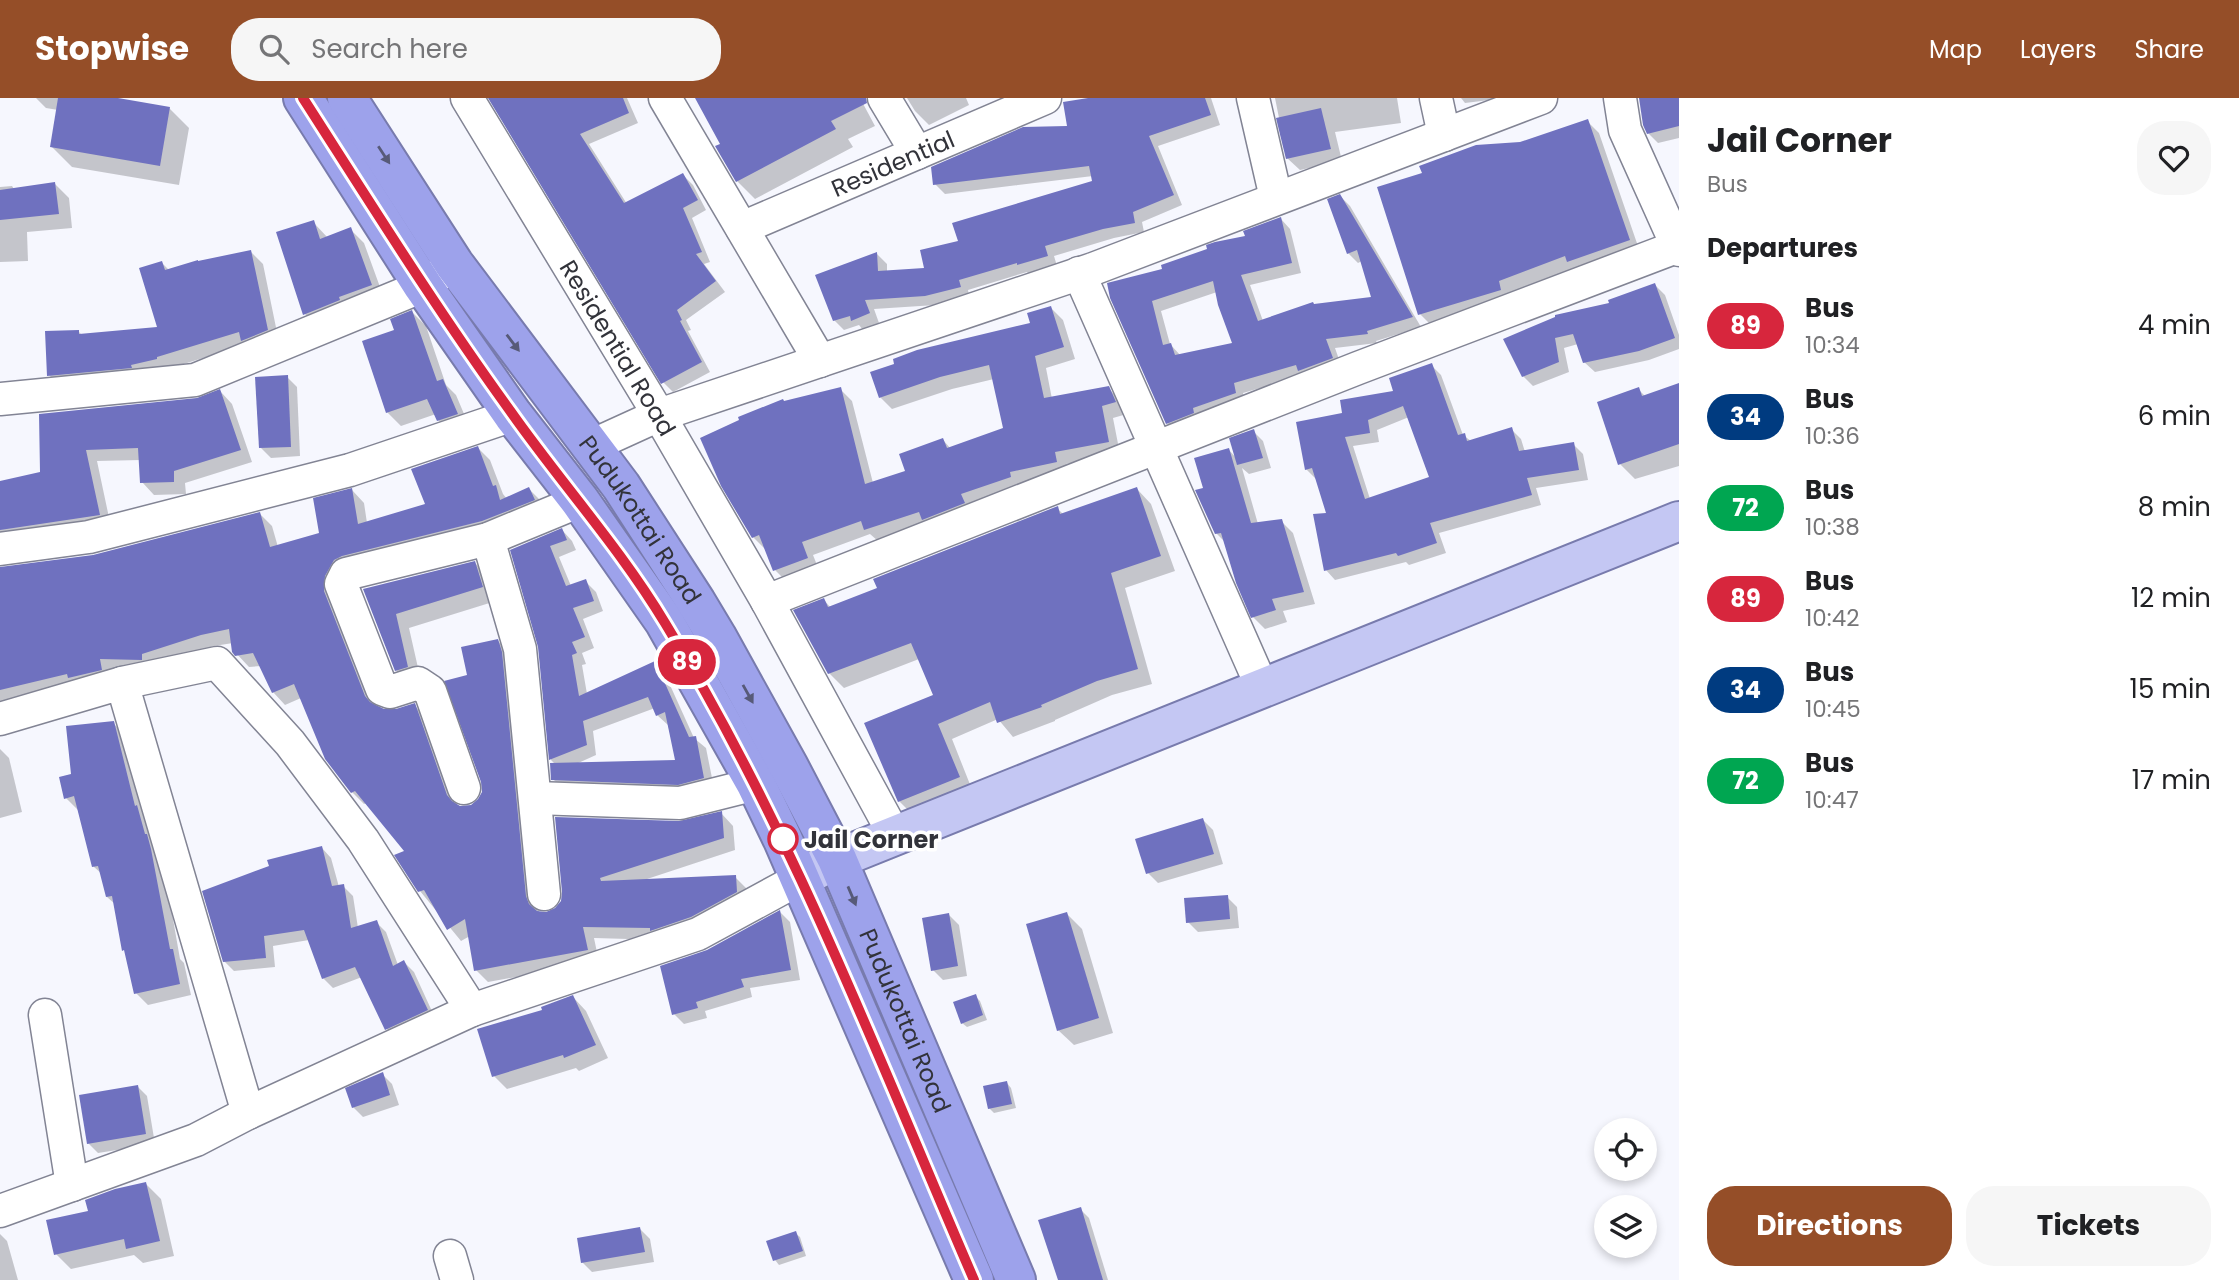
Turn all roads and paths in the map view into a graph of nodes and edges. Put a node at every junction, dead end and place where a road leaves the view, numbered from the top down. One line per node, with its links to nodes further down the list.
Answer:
1 (303, 98): 18 (highway)
2 (347, 98): 16 (highway, Pudukottai Road, one-way to 16)
3 (467, 98): 22 (street, Residential Road)
4 (665, 98): 14 (street)
5 (884, 98): 12 (street)
6 (1045, 98): 12 (street, Residential)
7 (1253, 98): 13 (street)
8 (1436, 98): 11 (street)
9 (1541, 98): 11 (street)
10 (1620, 98): 15 (street)
11 (1444, 135): 13 (street)
12 (917, 153): 14 (street, Residential)
13 (1276, 198): 17 (street)
14 (742, 228): 19 (street)
15 (1678, 247): 24 (street)
16 (454, 264): 18 (street); 23 (highway, Pudukottai Road, one-way to 23)
17 (1079, 274): 19 (street); 24 (street)
18 (423, 286): 20 (street); 21 (highway)
19 (820, 361): 22 (street)
20 (0, 399)
21 (513, 415): 25 (highway); 28 (street)
22 (659, 415): 23 (street); 29 (street, Residential Road)
23 (590, 446): 37 (highway, Pudukottai Road, one-way to 37)
24 (1157, 449): 29 (street); 31 (street)
25 (580, 501): 27 (street); 33 (highway)
26 (1679, 521): 31 (main road)
27 (488, 539): 34 (street); 35 (street)
28 (0, 549)
29 (767, 601): 36 (street, Residential Road)
30 (122, 683): 32 (street); 40 (street); 42 (street)
31 (1262, 687): 36 (main road)
32 (0, 719)
33 (756, 784): 35 (street); 38 (highway)
34 (464, 788)
35 (535, 798): 39 (street)
36 (895, 836): 37 (main road)
37 (837, 859): 38 (main road); 46 (highway, Pudukottai Road, one-way to 46)
38 (801, 878): 40 (street); 45 (highway)
39 (544, 894)
40 (472, 1010): 42 (street)
41 (45, 1015): 43 (street)
42 (248, 1113): 43 (street)
43 (72, 1185): 44 (street)
44 (0, 1211)
45 (974, 1280)
46 (1016, 1280)

